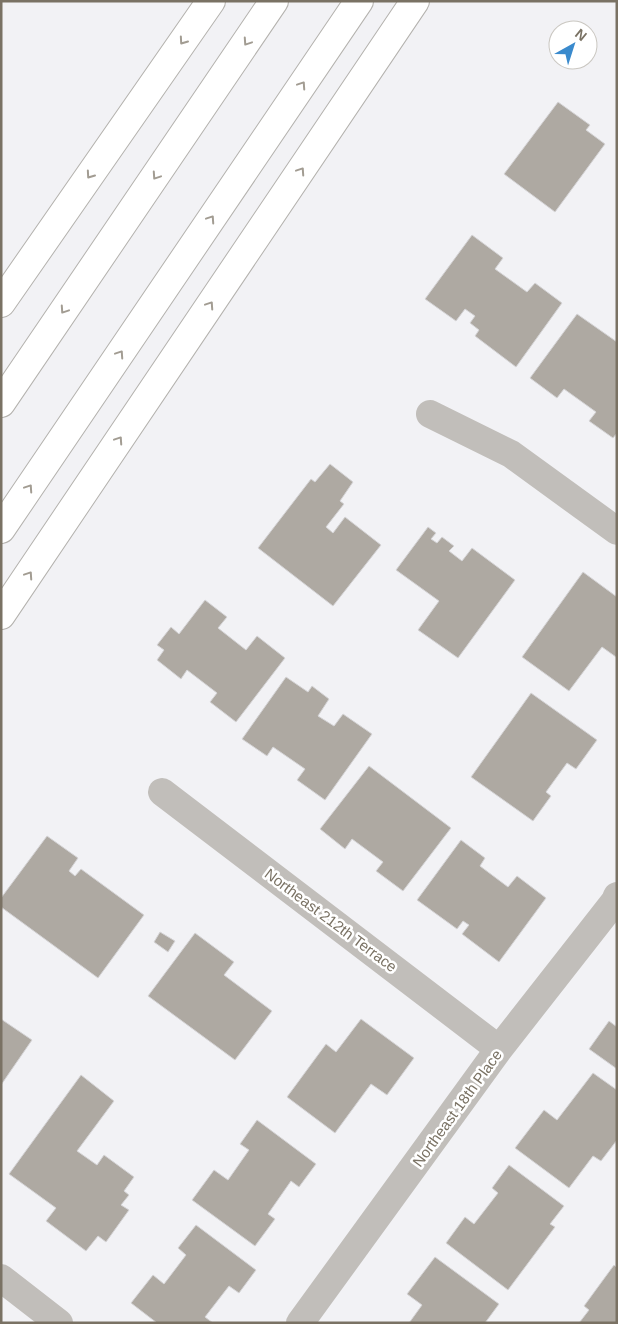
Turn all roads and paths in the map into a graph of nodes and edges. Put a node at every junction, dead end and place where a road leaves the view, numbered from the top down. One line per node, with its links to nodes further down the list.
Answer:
1 (211, 1): 5 (highway, one-way to 5)
2 (274, 1): 6 (highway, one-way to 6)
3 (359, 1): 8 (highway, one-way to 3)
4 (415, 1): 10 (highway, one-way to 4)
5 (1, 304)
6 (1, 403)
7 (430, 414): 9 (street)
8 (1, 529)
9 (617, 531)
10 (1, 615)
11 (162, 792): 13 (street, Northeast 212th Terrace)
12 (617, 896): 13 (street, Northeast 18th Place)
13 (499, 1049): 16 (street, Northeast 18th Place)
14 (1, 1278): 15 (street)
15 (58, 1323)
16 (300, 1323)

